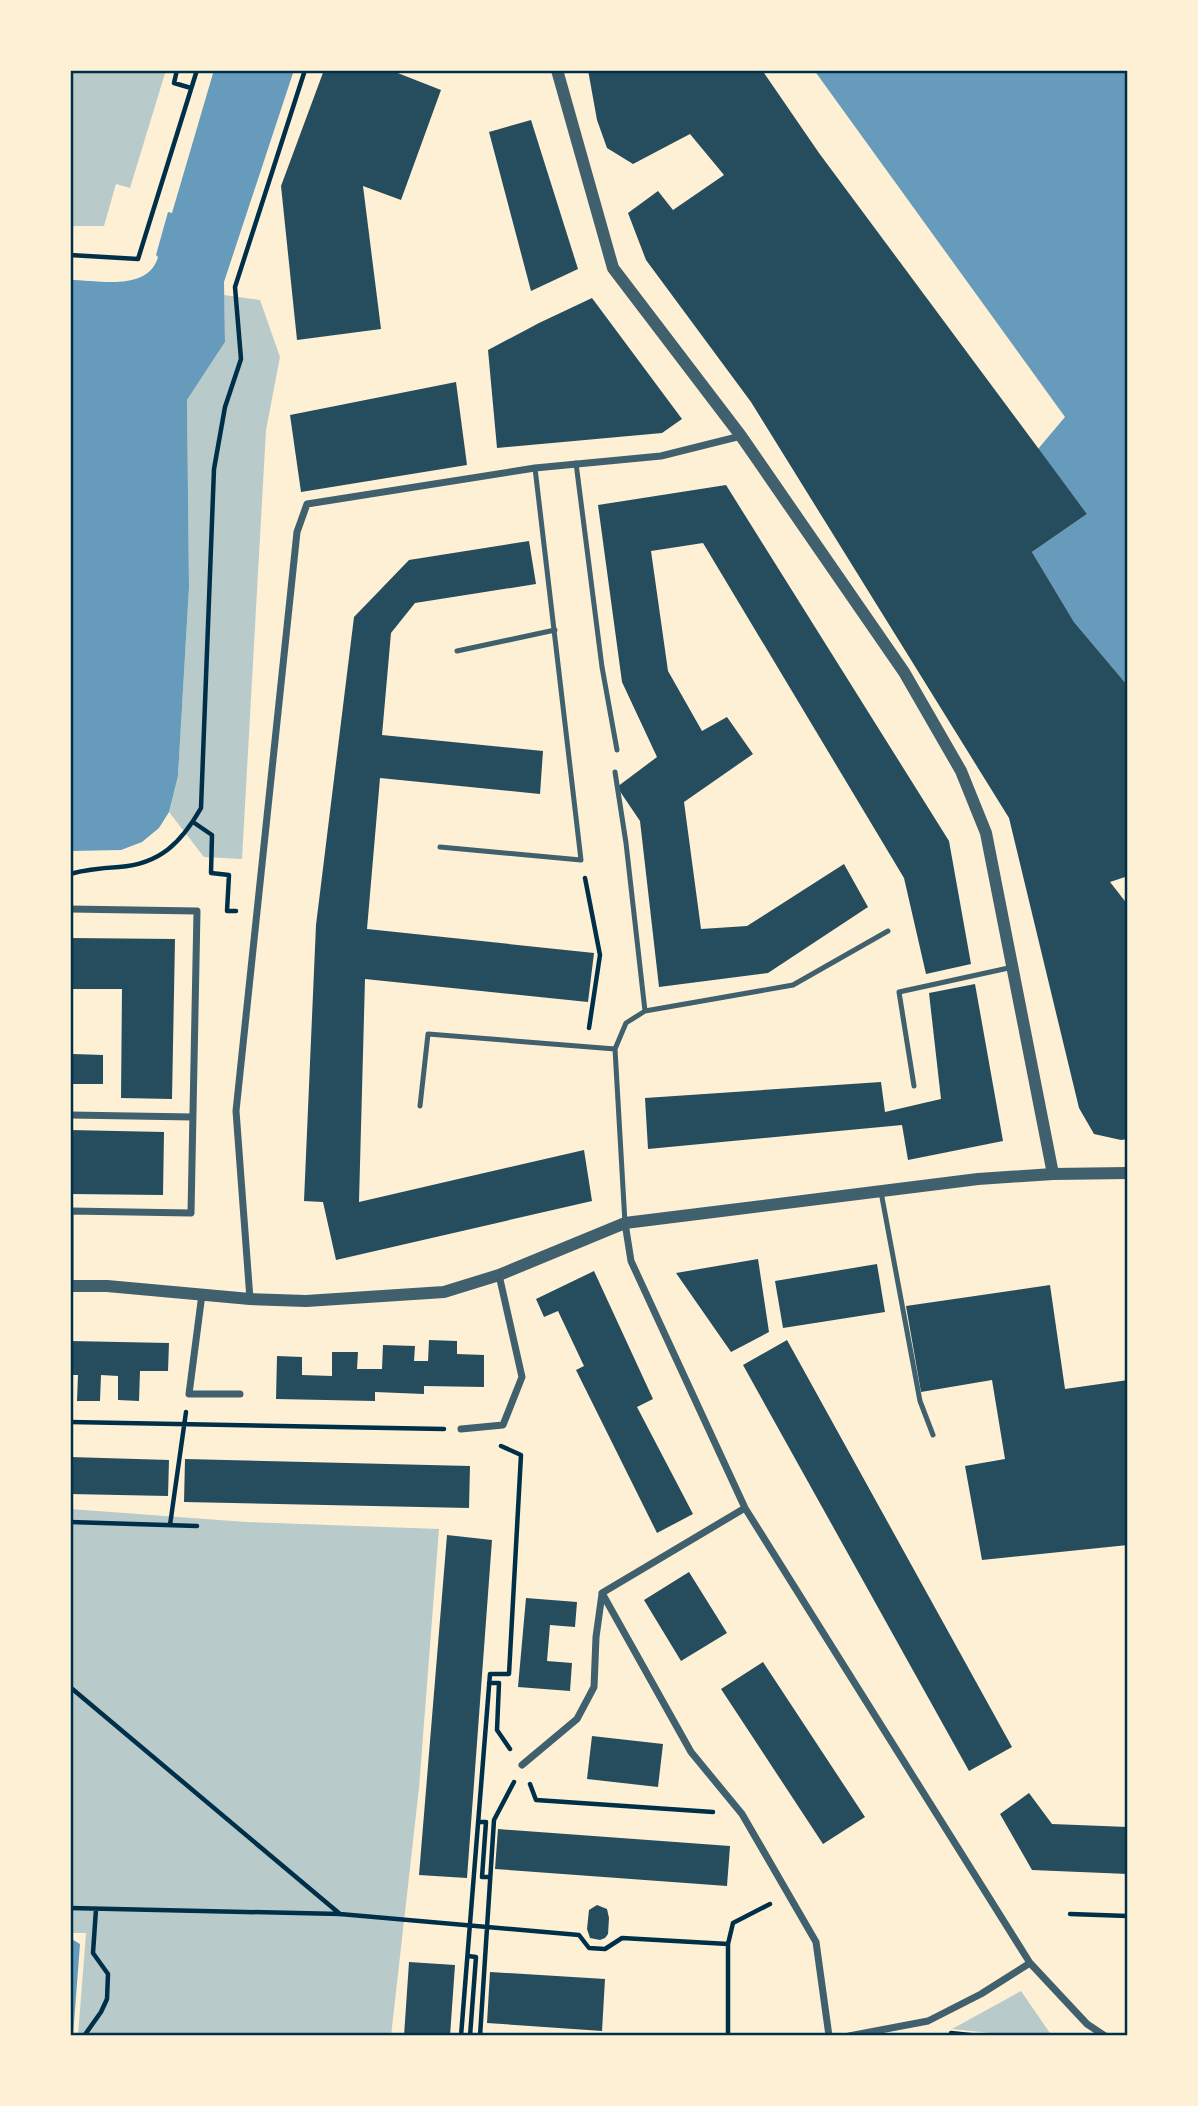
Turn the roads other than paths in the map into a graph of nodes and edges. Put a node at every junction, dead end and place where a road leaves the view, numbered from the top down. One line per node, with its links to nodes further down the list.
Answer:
1 (557, 70): 2 (street)
2 (741, 436): 3 (street); 12 (street)
3 (576, 464): 4 (street); 7 (lane)
4 (535, 468): 5 (lane); 27 (street)
5 (555, 630): 6 (lane); 9 (lane)
6 (457, 651)
7 (617, 750)
8 (615, 772): 13 (lane)
9 (440, 847)
10 (70, 909): 18 (street)
11 (888, 931): 13 (lane)
12 (1013, 967): 15 (lane); 20 (street)
13 (645, 1011): 14 (lane)
14 (615, 1049): 16 (lane); 23 (lane)
15 (914, 1086)
16 (420, 1106)
17 (70, 1115): 18 (street)
18 (193, 1117): 22 (street)
19 (1128, 1173): 20 (street)
20 (1053, 1174): 21 (street)
21 (880, 1191): 23 (street); 30 (lane)
22 (70, 1211): 25 (street)
23 (625, 1223): 24 (street); 31 (street)
24 (499, 1275): 27 (street); 29 (street)
25 (70, 1286): 26 (street)
26 (202, 1294): 27 (street); 28 (street)
27 (250, 1299)
28 (240, 1394)
29 (461, 1429)
30 (933, 1435)
31 (745, 1508): 32 (street); 34 (street)
32 (602, 1593): 33 (street); 35 (street)
33 (522, 1765)
34 (1030, 1963): 36 (street); 37 (street)
35 (829, 2036)
36 (849, 2036)
37 (1105, 2036)

